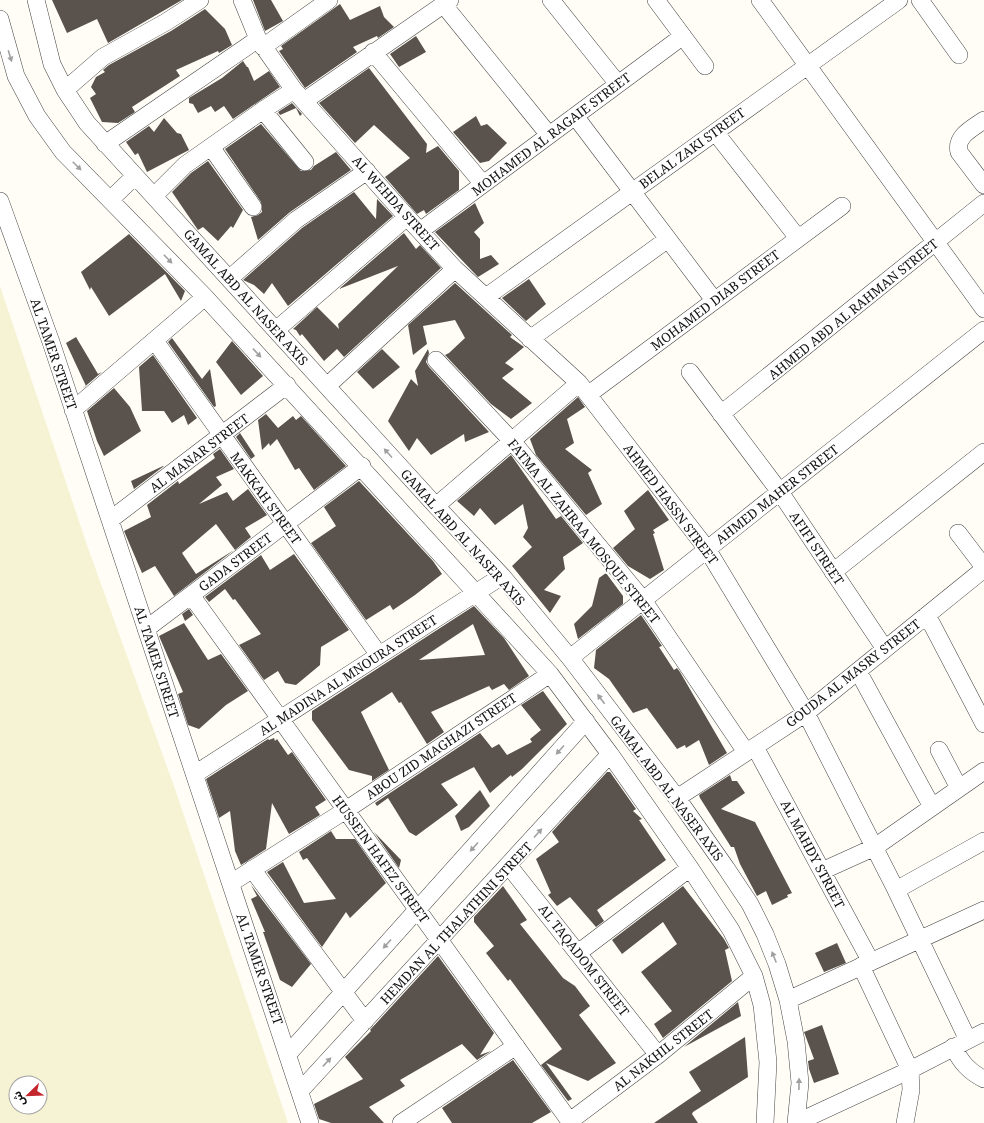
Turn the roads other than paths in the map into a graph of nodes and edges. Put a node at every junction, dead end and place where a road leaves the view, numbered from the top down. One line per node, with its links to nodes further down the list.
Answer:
1 (36, 0): 19 (street, GAMAL ABD AL NASER AXIS)
2 (200, 0): 19 (street)
3 (242, 0): 13 (street, AL WEHDA STREET)
4 (329, 0): 13 (street)
5 (551, 0): 18 (street)
6 (656, 0): 12 (street)
7 (760, 0): 16 (street)
8 (898, 0): 16 (street, BELAL ZAKI STREET)
9 (920, 0): 15 (street)
10 (447, 2): 14 (street); 25 (street)
11 (0, 19): 35 (street, GAMAL ABD AL NASER AXIS, one-way to 35)
12 (683, 36): 17 (street); 18 (street, MOHAMED AL RAGAIE STREET)
13 (260, 43): 20 (street, AL WEHDA STREET); 26 (street)
14 (373, 52): 20 (street); 31 (street)
15 (959, 55)
16 (808, 65): 24 (street, BELAL ZAKI STREET); 44 (street)
17 (705, 66)
18 (618, 84): 22 (street, MOHAMED AL RAGAIE STREET)
19 (65, 90): 26 (street, GAMAL ABD AL NASER AXIS)
20 (299, 96): 21 (street); 29 (street, AL WEHDA STREET)
21 (263, 110): 27 (street); 28 (street)
22 (575, 116): 25 (street, MOHAMED AL RAGAIE STREET); 33 (street)
23 (984, 120): 32 (street)
24 (715, 132): 33 (street, BELAL ZAKI STREET); 42 (street)
25 (549, 135): 31 (street, MOHAMED AL RAGAIE STREET)
26 (105, 144): 30 (street, GAMAL ABD AL NASER AXIS)
27 (211, 147): 34 (street); 39 (street)
28 (305, 162)
29 (367, 171): 40 (street, AL WEHDA STREET); 46 (street)
30 (135, 176): 34 (street, GAMAL ABD AL NASER AXIS); 35 (street)
31 (483, 184): 41 (street, MOHAMED AL RAGAIE STREET)
32 (984, 185)
33 (632, 192): 43 (street); 48 (street, BELAL ZAKI STREET)
34 (154, 196): 46 (street, GAMAL ABD AL NASER AXIS)
35 (111, 199): 47 (street, GAMAL ABD AL NASER AXIS, one-way to 47)
36 (0, 202): 60 (street, AL TAMER STREET)
37 (984, 203): 44 (street, AHMED ABD AL RAHMAN STREET)
38 (842, 206): 42 (street, MOHAMED DIAB STREET)
39 (253, 207)
40 (407, 217): 41 (street, AL WEHDA STREET); 51 (street)
41 (420, 231): 45 (street, AL WEHDA STREET)
42 (798, 238): 49 (street, MOHAMED DIAB STREET)
43 (668, 239): 49 (street); 53 (street)
44 (936, 242): 50 (street); 61 (street, AHMED ABD AL RAHMAN STREET)
45 (455, 268): 48 (street, AL WEHDA STREET); 58 (street)
46 (230, 278): 51 (street, GAMAL ABD AL NASER AXIS)
47 (205, 297): 54 (street); 57 (street, GAMAL ABD AL NASER AXIS, one-way to 57)
48 (486, 297): 53 (street, AL WEHDA STREET)
49 (714, 300): 59 (street, MOHAMED DIAB STREET)
50 (984, 309)
51 (276, 330): 58 (street, GAMAL ABD AL NASER AXIS)
52 (984, 330): 66 (street, AHMED MAHER STREET)
53 (530, 339): 59 (street, AL WEHDA STREET)
54 (154, 341): 60 (street); 62 (street, MAKKAH STREET)
55 (436, 360): 63 (street, FATMA AL ZAHRAA MOSQUE STREET)
56 (690, 372): 61 (street, AFIFI STREET)
57 (287, 385): 62 (street, AL MANAR STREET); 65 (street, GAMAL ABD AL NASER AXIS)
58 (327, 386): 67 (street, GAMAL ABD AL NASER AXIS, one-way to 58)
59 (584, 389): 63 (street, MOHAMED DIAB STREET); 71 (street, AHMED HASSN STREET)
60 (73, 410): 68 (street, AL TAMER STREET)
61 (721, 414): 66 (street, AFIFI STREET)
62 (222, 436): 68 (street, AL MANAR STREET); 69 (street, MAKKAH STREET)
63 (512, 441): 67 (street, MOHAMED DIAB STREET); 77 (street, FATMA AL ZAHRAA MOSQUE STREET)
64 (984, 452): 73 (street)
65 (362, 466): 69 (street, GADA STREET); 75 (street, GAMAL ABD AL NASER AXIS)
66 (780, 492): 71 (street, AHMED MAHER STREET); 73 (street, AFIFI STREET)
67 (436, 506): 74 (street, GAMAL ABD AL NASER AXIS)
68 (110, 520): 79 (street, AL TAMER STREET)
69 (285, 525): 76 (street, GADA STREET); 81 (street, MAKKAH STREET)
70 (958, 533): 72 (street)
71 (707, 549): 77 (street, AHMED MAHER STREET); 85 (street, AHMED HASSN STREET)
72 (984, 568): 78 (street, GOUDA AL MASRY STREET)
73 (833, 572): 80 (street, AFIFI STREET)
74 (502, 576): 75 (street, AL MADINA AL MNOURA STREET); 82 (street, GAMAL ABD AL NASER AXIS)
75 (476, 591): 81 (street, AL MADINA AL MNOURA STREET); 84 (street, GAMAL ABD AL NASER AXIS)
76 (192, 595): 79 (street, GADA STREET); 86 (street, HUSSEIN HAFEZ STREET)
77 (643, 600): 82 (street, AHMED MAHER STREET); 89 (street, FATMA AL ZAHRAA MOSQUE STREET)
78 (927, 615): 80 (street, GOUDA AL MASRY STREET); 88 (street)
79 (146, 629): 93 (street, AL TAMER STREET)
80 (885, 649): 83 (street, GOUDA AL MASRY STREET)
81 (379, 655): 86 (street, AL MADINA AL MNOURA STREET)
82 (570, 658): 95 (street, GAMAL ABD AL NASER AXIS, one-way to 82)
83 (858, 670): 85 (street, GOUDA AL MASRY STREET); 96 (street)
84 (550, 674): 87 (street, GAMAL ABD AL NASER AXIS); 97 (street, ABOU ZID MAGHAZI STREET)
85 (806, 713): 89 (street, GOUDA AL MASRY STREET); 99 (street, AHMED HASSN STREET)
86 (281, 719): 93 (street, AL MADINA AL MNOURA STREET); 97 (street, HUSSEIN HAFEZ STREET)
87 (586, 721): 91 (street, GAMAL ABD AL NASER AXIS); 106 (street, one-way to 106)
88 (984, 724)
89 (750, 749): 95 (street, GOUDA AL MASRY STREET); 103 (street, AL MAHDY STREET)
90 (939, 750): 94 (street)
91 (610, 754): 100 (street, HEMDAN AL THALATHINI STREET, one-way to 91); 101 (street, GAMAL ABD AL NASER AXIS)
92 (984, 771): 94 (street)
93 (195, 774): 104 (street, AL TAMER STREET)
94 (959, 788): 96 (street)
95 (676, 798): 114 (street, GAMAL ABD AL NASER AXIS, one-way to 95)
96 (932, 806): 99 (street)
97 (346, 810): 102 (street, ABOU ZID MAGHAZI STREET); 106 (street, HUSSEIN HAFEZ STREET)
98 (984, 841): 105 (street)
99 (874, 847): 103 (street); 105 (street, AHMED HASSN STREET)
100 (509, 866): 109 (street, HEMDAN AL THALATHINI STREET); 110 (street, AL TAQADOM STREET)
101 (690, 868): 110 (street); 112 (street, GAMAL ABD AL NASER AXIS)
102 (252, 870): 104 (street, ABOU ZID MAGHAZI STREET); 113 (street)
103 (822, 871): 111 (street, AL MAHDY STREET)
104 (231, 883): 119 (street, AL TAMER STREET)
105 (896, 890): 108 (street, AHMED HASSN STREET)
106 (418, 910): 109 (street, HUSSEIN HAFEZ STREET); 113 (street, one-way to 113)
107 (984, 910): 108 (street)
108 (920, 939): 111 (street); 117 (street, AHMED HASSN STREET)
109 (440, 940): 115 (street, HEMDAN AL THALATHINI STREET); 118 (street, HUSSEIN HAFEZ STREET)
110 (578, 953): 120 (street, AL TAQADOM STREET)
111 (866, 964): 114 (street); 121 (street, AL MAHDY STREET)
112 (754, 976): 120 (street, AL NAKHIL STREET); 128 (street, GAMAL ABD AL NASER AXIS)
113 (344, 992): 115 (street); 119 (street)
114 (788, 1000): 129 (street, GAMAL ABD AL NASER AXIS, one-way to 114)
115 (365, 1021): 123 (street, HEMDAN AL THALATHINI STREET, one-way to 115)
116 (984, 1032): 117 (street)
117 (961, 1043): 121 (street); 122 (street, AHMED HASSN STREET)
118 (516, 1046): 124 (street); 125 (street, HUSSEIN HAFEZ STREET)
119 (288, 1054): 123 (street, AL TAMER STREET)
120 (658, 1055): 125 (street, AL NAKHIL STREET)
121 (910, 1070): 129 (street); 130 (street)
122 (984, 1079)
123 (300, 1091): 126 (street, AL TAMER STREET)
124 (419, 1118): 127 (street)
125 (571, 1122)
126 (310, 1123)
127 (401, 1123)
128 (765, 1123)
129 (796, 1123)
130 (905, 1123)

